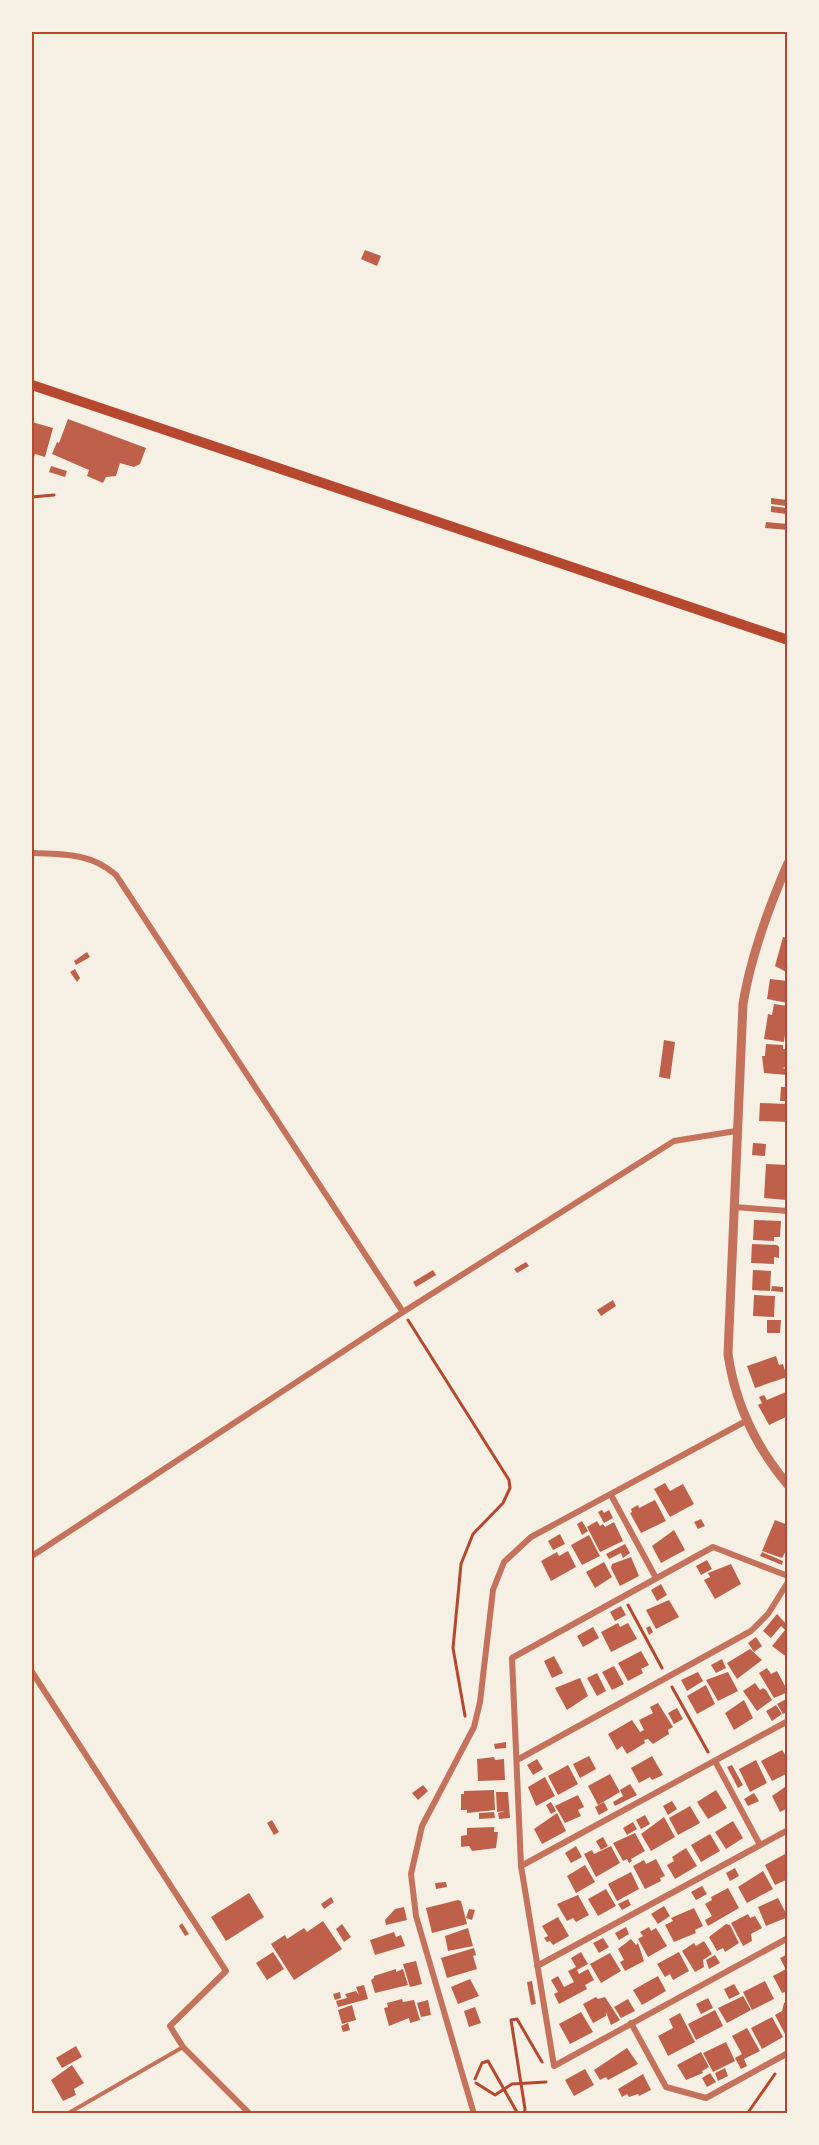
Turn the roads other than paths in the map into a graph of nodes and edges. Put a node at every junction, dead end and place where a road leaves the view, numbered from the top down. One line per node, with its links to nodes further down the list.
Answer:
1 (32, 385): 2 (main road)
2 (788, 640)
3 (32, 853): 8 (street)
4 (788, 863): 5 (street)
5 (736, 1131): 6 (street); 8 (street)
6 (734, 1207): 7 (street); 9 (street)
7 (788, 1211)
8 (403, 1312): 12 (street)
9 (746, 1421): 10 (street); 11 (street)
10 (788, 1485)
11 (611, 1495): 14 (street); 30 (street)
12 (32, 1556)
13 (788, 1576): 14 (street)
14 (656, 1578): 18 (street)
15 (788, 1582): 18 (street)
16 (32, 1672): 26 (street)
17 (788, 1721): 19 (street)
18 (517, 1760): 22 (street)
19 (714, 1762): 21 (street); 22 (street)
20 (788, 1830): 21 (street)
21 (760, 1845): 24 (street)
22 (521, 1866): 24 (street)
23 (788, 1938): 25 (street)
24 (537, 1966): 25 (street)
25 (631, 2023): 27 (street)
26 (183, 2047): 28 (lane); 29 (street)
27 (788, 2053)
28 (67, 2114)
29 (250, 2114)
30 (474, 2114)

